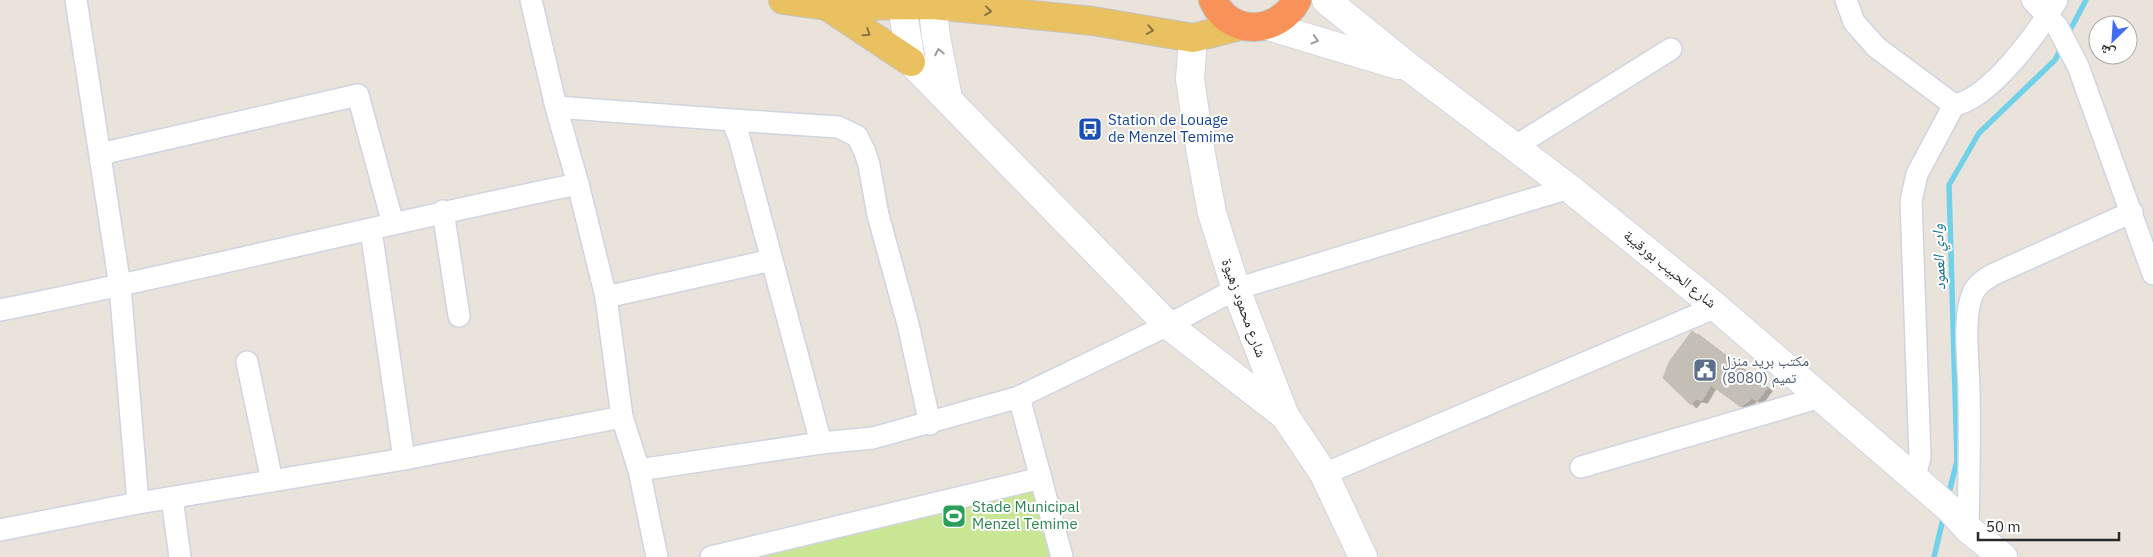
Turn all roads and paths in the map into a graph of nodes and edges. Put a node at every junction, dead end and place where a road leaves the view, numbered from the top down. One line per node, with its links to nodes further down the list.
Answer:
1 (76, 0): 26 (street)
2 (531, 0): 23 (street)
3 (783, 0): 12 (main road)
4 (1214, 0): 15 (highway)
5 (1297, 0): 16 (highway)
6 (1326, 0): 20 (main road, شارع الحبيب بورقيبة)
7 (1846, 0): 14 (street)
8 (1865, 0): 14 (street)
9 (2032, 0): 13 (street)
10 (901, 3): 11 (main road); 12 (main road); 19 (main road)
11 (932, 3): 17 (main road, one-way to 17); 21 (main road, one-way to 11)
12 (827, 6): 19 (main road, one-way to 19)
13 (2054, 14): 22 (street); 30 (street)
14 (1854, 22): 22 (street)
15 (1240, 26): 16 (highway); 17 (main road)
16 (1268, 26): 20 (main road, شارع الحبيب بورقيبة, one-way to 20)
17 (1193, 38): 36 (main road, شارع محمود زهيوة)
18 (1671, 49): 25 (street)
19 (911, 62): 21 (main road)
20 (1410, 68): 25 (main road, شارع الحبيب بورقيبة)
21 (948, 98): 41 (main road)
22 (1954, 105): 55 (street)
23 (556, 107): 24 (street); 27 (street)
24 (732, 120): 33 (street); 47 (street)
25 (1514, 147): 28 (main road, شارع الحبيب بورقيبة)
26 (100, 154): 31 (street); 35 (street)
27 (578, 184): 29 (street); 37 (street)
28 (1570, 188): 36 (street); 38 (main road, شارع الحبيب بورقيبة)
29 (443, 211): 31 (street); 40 (street)
30 (2132, 212): 34 (street); 58 (street)
31 (393, 224): 32 (street)
32 (370, 230): 35 (street); 49 (street)
33 (772, 260): 37 (street); 48 (street)
34 (2153, 274)
35 (120, 286): 39 (street); 57 (street)
36 (1236, 289): 41 (street); 45 (main road, شارع محمود زهيوة)
37 (606, 297): 46 (street)
38 (1716, 306): 44 (main road, شارع الحبيب بورقيبة); 52 (street)
39 (0, 310)
40 (459, 316)
41 (1168, 325): 43 (street); 45 (main road)
42 (247, 362): 54 (street)
43 (1019, 397): 47 (street); 53 (street)
44 (1821, 397): 50 (street); 55 (main road, شارع الحبيب بورقيبة)
45 (1285, 416): 52 (main road, شارع محمود زهيوة)
46 (622, 417): 49 (street); 51 (street)
47 (930, 424): 48 (street)
48 (821, 443): 51 (street)
49 (404, 459): 54 (street)
50 (1581, 468)
51 (639, 470): 61 (street)
52 (1324, 474): 64 (main road, شارع محمود زهيوة)
53 (1041, 478): 62 (street); 63 (street)
54 (272, 481): 56 (street)
55 (1916, 482): 58 (main road, شارع الحبيب بورقيبة)
56 (172, 498): 57 (street); 60 (street)
57 (138, 503): 59 (street)
58 (1959, 519): 65 (main road, شارع الحبيب بورقيبة)
59 (0, 530)
60 (180, 557)
61 (657, 557)
62 (711, 557)
63 (1062, 557)
64 (1363, 557)
65 (2003, 557)

